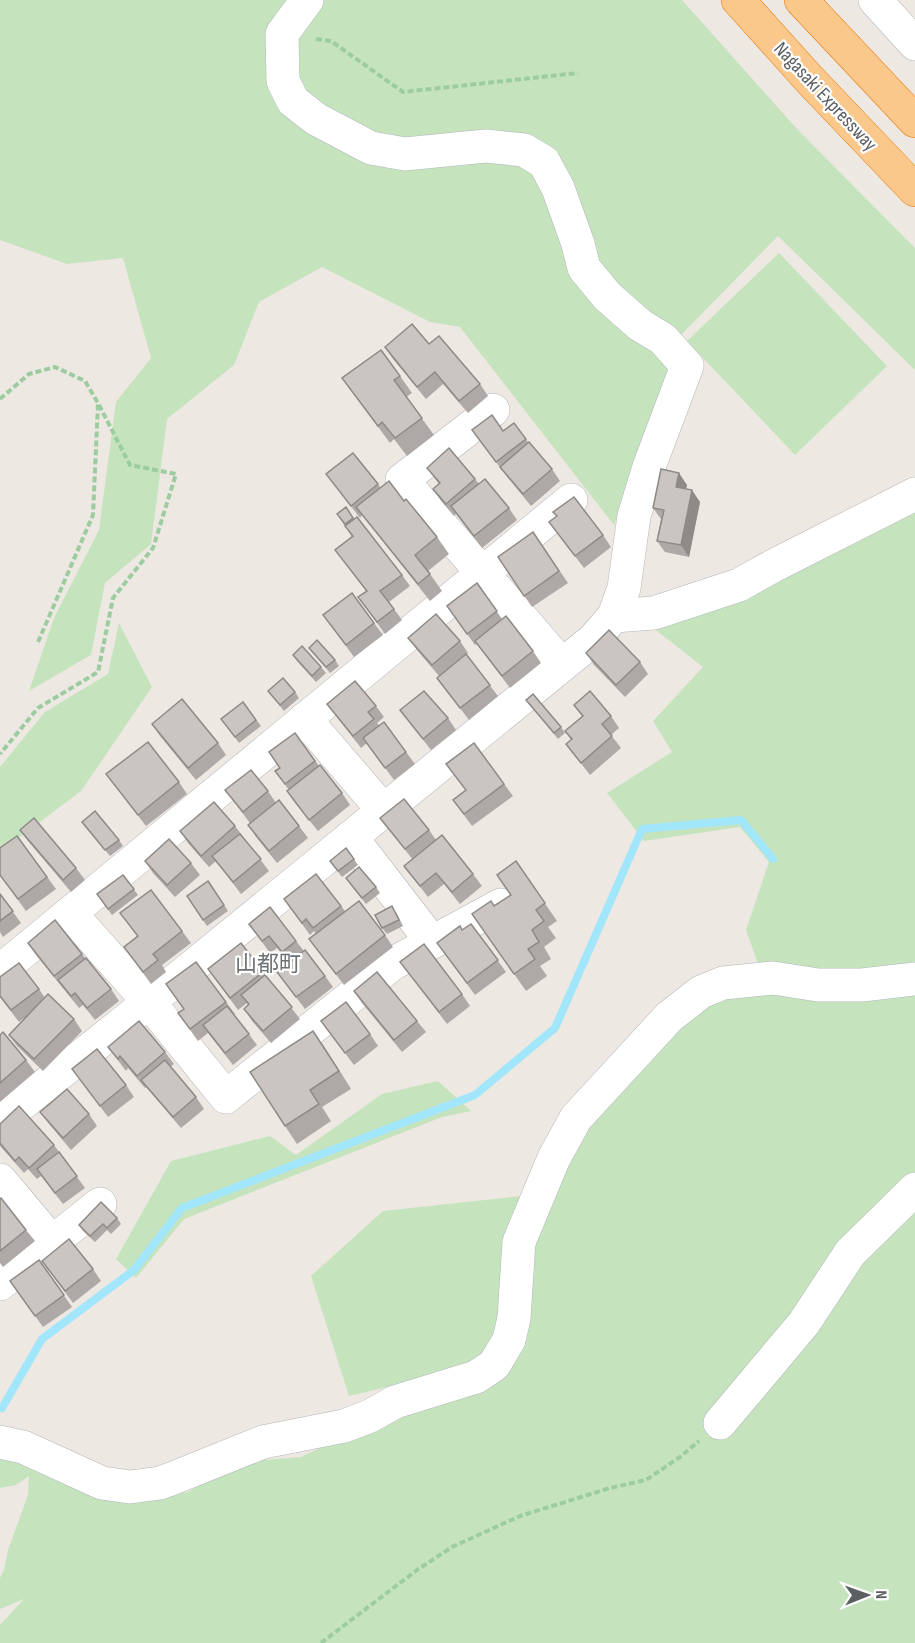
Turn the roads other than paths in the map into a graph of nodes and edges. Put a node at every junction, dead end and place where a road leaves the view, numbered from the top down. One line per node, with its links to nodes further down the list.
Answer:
1 (307, 0): 12 (street)
2 (738, 0): 7 (highway, Nagasaki Expressway)
3 (801, 0): 6 (highway)
4 (875, 0): 5 (street)
5 (915, 44)
6 (915, 121)
7 (915, 190)
8 (493, 410): 11 (street)
9 (915, 494): 12 (street)
10 (570, 500): 11 (street)
11 (483, 572): 13 (street); 14 (street)
12 (614, 616): 13 (street)
13 (562, 665): 15 (street)
14 (305, 719): 15 (street); 18 (street)
15 (384, 811): 16 (street)
16 (351, 837): 19 (street); 22 (street)
17 (501, 905): 19 (street)
18 (70, 913): 20 (street); 22 (street)
19 (432, 942): 22 (street)
20 (0, 972)
21 (915, 979): 30 (street)
22 (150, 1002): 23 (street)
23 (0, 1121)
24 (0, 1180): 27 (street)
25 (915, 1189): 29 (street)
26 (100, 1204): 27 (street)
27 (52, 1242): 28 (street)
28 (0, 1284)
29 (720, 1423)
30 (0, 1442)

